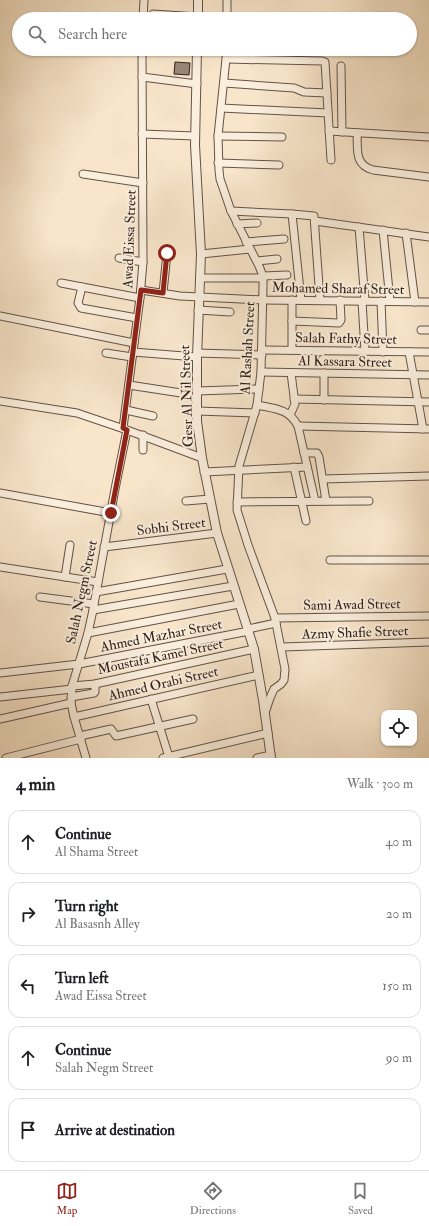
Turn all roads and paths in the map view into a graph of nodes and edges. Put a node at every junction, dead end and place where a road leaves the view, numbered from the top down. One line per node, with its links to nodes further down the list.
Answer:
1 (144, 0): 4 (street)
2 (198, 0): 5 (street)
3 (227, 0): 6 (street)
4 (143, 12)
5 (198, 12)
6 (227, 12)
7 (142, 56): 12 (street, Awad Eissa Street)
8 (197, 56): 14 (street, Gesr Al Nil Street)
9 (226, 56): 10 (street, Al Rashah Street)
10 (226, 59): 13 (street, Al Rashah Street); 15 (street)
11 (341, 66): 19 (street)
12 (142, 77): 14 (street); 21 (street, Awad Eissa Street)
13 (224, 83): 15 (street); 16 (street, Al Rashah Street)
14 (197, 84): 22 (street, Gesr Al Nil Street)
15 (327, 93): 17 (street)
16 (221, 108): 17 (street); 23 (street, Al Rashah Street)
17 (328, 113): 18 (street)
18 (330, 131): 19 (street); 26 (street)
19 (342, 132): 20 (street)
20 (357, 133): 25 (street); 30 (street)
21 (142, 134): 22 (street); 31 (street, Awad Eissa Street)
22 (195, 136): 45 (street, Gesr Al Nil Street)
23 (218, 136): 24 (street); 27 (street, Al Rashah Street)
24 (282, 137)
25 (429, 137)
26 (331, 160)
27 (218, 163): 28 (street); 32 (street, Al Rashah Street)
28 (279, 165)
29 (83, 174): 31 (street)
30 (429, 177)
31 (143, 183): 49 (street, Awad Eissa Street)
32 (231, 211): 33 (street); 36 (street, Al Rashah Street)
33 (292, 214): 34 (street); 61 (street)
34 (313, 218): 37 (street); 62 (street)
35 (257, 223): 36 (street)
36 (238, 224): 42 (street, Al Rashah Street)
37 (359, 227): 38 (street); 64 (street)
38 (383, 230): 39 (street); 66 (street)
39 (406, 234): 40 (street); 67 (street)
40 (429, 237)
41 (284, 239): 42 (street)
42 (246, 242): 43 (street, Al Rashah Street)
43 (250, 249): 45 (street); 48 (street, Al Rashah Street)
44 (167, 253): 56 (street)
45 (201, 254): 52 (street, Gesr Al Nil Street)
46 (119, 258): 49 (street)
47 (277, 259): 48 (street)
48 (257, 261): 51 (street, Al Rashah Street)
49 (143, 262): 55 (street, Awad Eissa Street)
50 (287, 275): 51 (street)
51 (263, 277): 52 (street); 59 (street, Al Rashah Street)
52 (200, 278): 57 (street, Gesr Al Nil Street)
53 (61, 283): 54 (street)
54 (82, 287): 58 (street); 72 (street)
55 (141, 290): 56 (street, Mohamed Sharaf Street); 58 (street, Awad Eissa Street)
56 (163, 293): 57 (street, Mohamed Sharaf Street)
57 (199, 297): 59 (street, Mohamed Sharaf Street); 69 (street, Gesr Al Nil Street)
58 (140, 298): 72 (street, Awad Eissa Street)
59 (263, 300): 60 (street, Mohamed Sharaf Street); 83 (street, Al Rashah Street)
60 (292, 300): 61 (street, Mohamed Sharaf Street); 73 (street)
61 (301, 300): 62 (street, Mohamed Sharaf Street)
62 (320, 300): 63 (street, Mohamed Sharaf Street)
63 (340, 300): 64 (street, Mohamed Sharaf Street); 73 (street)
64 (364, 301): 65 (street, Mohamed Sharaf Street); 78 (street)
65 (381, 301): 66 (street, Mohamed Sharaf Street); 79 (street)
66 (390, 301): 67 (street, Mohamed Sharaf Street)
67 (415, 302): 68 (street, Mohamed Sharaf Street)
68 (429, 302)
69 (198, 310): 70 (street); 85 (street, Gesr Al Nil Street)
70 (230, 312)
71 (0, 316): 76 (street)
72 (137, 318): 76 (street, Awad Eissa Street)
73 (292, 321): 77 (street)
74 (421, 330): 75 (street)
75 (429, 330)
76 (134, 343): 84 (street, Awad Eissa Street)
77 (292, 350): 78 (street, Salah Fathy Street); 83 (street, Salah Fathy Street)
78 (365, 351): 79 (street, Salah Fathy Street)
79 (383, 352): 80 (street, Salah Fathy Street)
80 (409, 352): 81 (street, Salah Fathy Street); 89 (street)
81 (429, 352)
82 (106, 353): 84 (street, Salah Fathy Street)
83 (262, 353): 85 (street, Salah Fathy Street); 86 (street, Al Rashah Street)
84 (132, 355): 85 (street, Salah Fathy Street); 91 (street, Awad Eissa Street)
85 (197, 355): 93 (street, Gesr Al Nil Street)
86 (261, 372): 87 (street, Al Kassara Street); 92 (street, Al Rashah Street)
87 (291, 373): 88 (street, Al Kassara Street); 95 (street)
88 (324, 373): 89 (street, Al Kassara Street); 96 (street)
89 (413, 375): 90 (street, Al Kassara Street); 98 (street)
90 (429, 375)
91 (129, 385): 94 (street); 101 (street, Awad Eissa Street)
92 (259, 389): 93 (street); 100 (street, Al Rashah Street)
93 (197, 391): 102 (street, Gesr Al Nil Street)
94 (181, 393)
95 (294, 399): 96 (street); 103 (street)
96 (324, 400): 98 (street)
97 (0, 401): 106 (street)
98 (418, 402): 99 (street); 107 (street)
99 (429, 402)
100 (256, 409): 102 (street); 103 (street); 114 (street, Al Rashah Street)
101 (126, 410): 104 (street); 106 (street, Awad Eissa Street)
102 (197, 411): 111 (street, Gesr Al Nil Street)
103 (290, 415): 105 (street)
104 (153, 416)
105 (298, 426): 107 (street); 110 (street)
106 (125, 429): 108 (street); 126 (street, Salah Negm Street)
107 (426, 429)
108 (143, 436): 109 (street); 111 (street)
109 (143, 450)
110 (304, 453): 112 (street); 117 (street)
111 (202, 458): 115 (street, Gesr Al Nil Street)
112 (307, 466): 113 (street); 122 (street)
113 (294, 467): 114 (street); 121 (street)
114 (239, 470): 115 (street); 125 (street, Al Rashah Street)
115 (204, 472): 119 (street, Gesr Al Nil Street)
116 (429, 476): 117 (street)
117 (322, 479): 123 (street)
118 (0, 493): 126 (street)
119 (210, 499): 120 (street); 128 (street, Gesr Al Nil Street)
120 (186, 501)
121 (302, 501): 122 (street); 125 (street); 127 (street)
122 (315, 501): 123 (street)
123 (326, 501): 124 (street)
124 (369, 501)
125 (237, 502): 143 (street, Al Rashah Street)
126 (111, 513): 130 (street, Salah Negm Street)
127 (306, 521)
128 (217, 534): 130 (street, Sobhi Street); 134 (street, Gesr Al Nil Street)
129 (70, 545): 135 (street)
130 (104, 547): 136 (street, Salah Negm Street)
131 (330, 560): 132 (street)
132 (429, 560)
133 (0, 567): 135 (street)
134 (227, 569): 137 (street, Gesr Al Nil Street); 138 (street)
135 (65, 577): 136 (street)
136 (98, 582): 138 (street, Salah Negm Street)
137 (233, 586): 140 (street, Gesr Al Nil Street); 141 (street)
138 (96, 592): 141 (street, Salah Negm Street)
139 (40, 597): 141 (street)
140 (239, 604): 144 (street, Gesr Al Nil Street); 145 (street)
141 (93, 607): 145 (street, Salah Negm Street)
142 (429, 616): 143 (street, Sami Awad Street)
143 (276, 620): 144 (street, Sami Awad Street); 147 (street, Al Rashah Street)
144 (248, 630): 148 (street, Gesr Al Nil Street); 149 (street, Ahmed Mazhar Street)
145 (88, 633): 149 (street, Salah Negm Street)
146 (429, 642): 147 (street, Azmy Shafie Street)
147 (282, 647): 157 (street, Al Rashah Street)
148 (254, 649): 151 (street, Gesr Al Nil Street); 152 (street, Moustafa Kamel Street)
149 (79, 664): 150 (street, Ahmed Mazhar Street); 153 (street, Salah Negm Street)
150 (0, 673)
151 (259, 675): 155 (street, Ahmed Orabi Street); 157 (street, Gesr Al Nil Street)
152 (95, 684): 153 (street, Moustafa Kamel Street); 156 (street)
153 (72, 687): 154 (street, Moustafa Kamel Street); 156 (street, Salah Negm Street)
154 (0, 697)
155 (151, 699): 158 (street, Ahmed Orabi Street); 161 (street)
156 (71, 700): 158 (street, Salah Negm Street); 159 (street)
157 (265, 713): 162 (street, Gesr Al Nil Street)
158 (74, 717): 163 (street, Salah Negm Street)
159 (0, 719)
160 (193, 720): 161 (street)
161 (159, 727): 163 (street); 165 (street)
162 (268, 733): 164 (street, Gesr Al Nil Street); 165 (street)
163 (80, 738): 166 (street); 167 (street, Salah Negm Street)
164 (271, 756): 168 (street)
165 (166, 757)
166 (6, 758)
167 (86, 758)
168 (257, 758)

